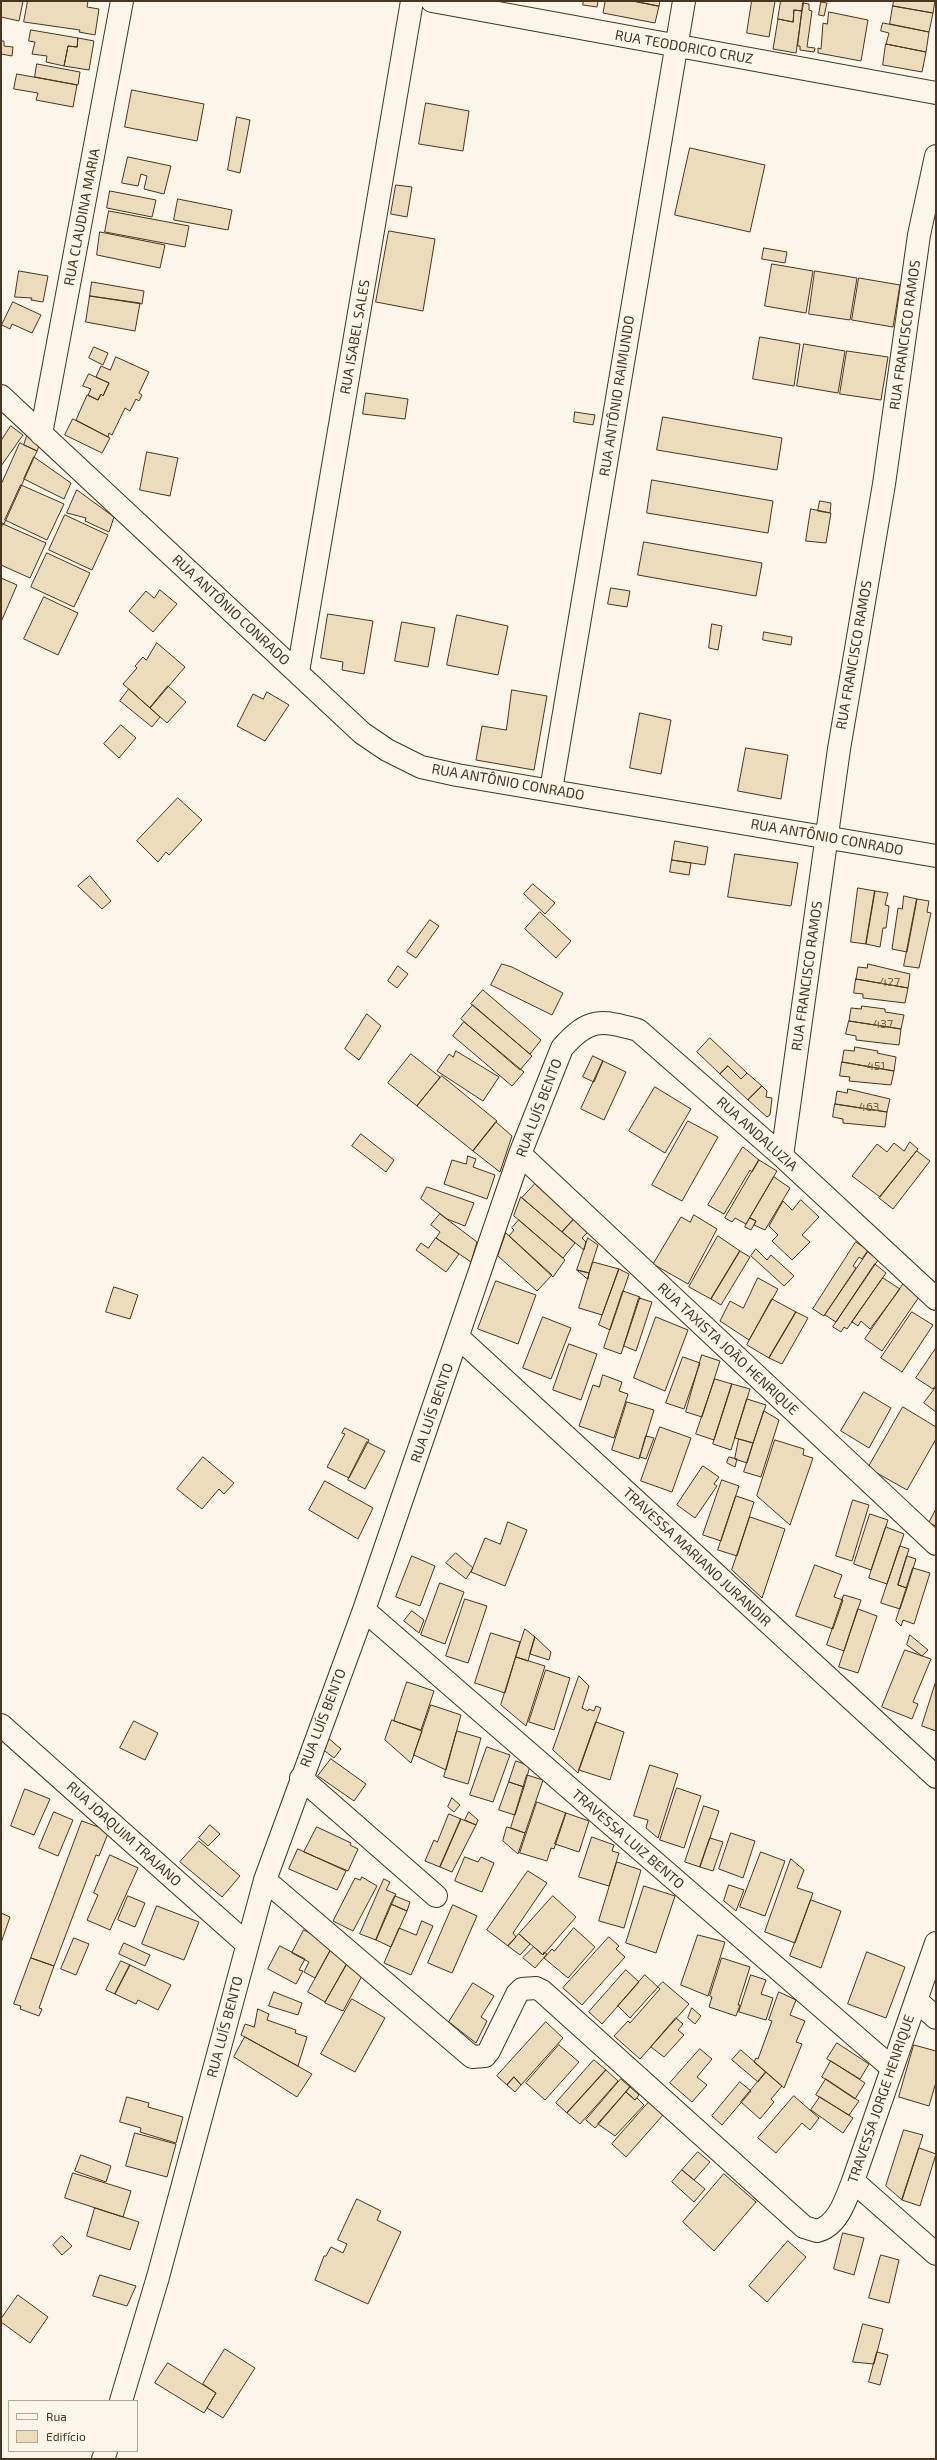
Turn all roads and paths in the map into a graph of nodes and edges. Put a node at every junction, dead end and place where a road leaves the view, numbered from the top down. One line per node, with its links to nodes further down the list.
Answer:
1 (122, 1): 9 (street, RUA CLAUDINA MARIA)
2 (412, 1): 10 (street, RUA ISABEL SALES)
3 (432, 1): 5 (street, RUA TEODORICO CRUZ)
4 (684, 1): 5 (street, RUA ANTÔNIO RAIMUNDO)
5 (675, 45): 6 (street, RUA TEODORICO CRUZ); 11 (street, RUA ANTÔNIO RAIMUNDO)
6 (936, 93)
7 (936, 156): 12 (street, RUA FRANCISCO RAMOS)
8 (1, 396): 9 (street, RUA ANTÔNIO CONRADO)
9 (41, 434): 10 (street, RUA ANTÔNIO CONRADO)
10 (298, 672): 11 (street, RUA ANTÔNIO CONRADO)
11 (551, 790): 12 (street, RUA ANTÔNIO CONRADO)
12 (826, 837): 13 (street, RUA ANTÔNIO CONRADO); 16 (street, RUA FRANCISCO RAMOS)
13 (936, 856)
14 (562, 1048): 15 (street, RUA LUÍS BENTO); 16 (street, RUA ANDALUZIA)
15 (520, 1154): 18 (street, RUA LUÍS BENTO); 19 (street, RUA TAXISTA JOÃO HENRIQUE)
16 (782, 1156): 17 (street, RUA ANDALUZIA)
17 (936, 1299)
18 (458, 1337): 20 (street, RUA LUÍS BENTO); 22 (street, TRAVESSA MARIANO JURANDIR)
19 (936, 1544)
20 (364, 1610): 23 (street, RUA LUÍS BENTO); 30 (street, TRAVESSA LUIZ BENTO)
21 (1, 1725): 27 (street, RUA JOAQUIM TRAJANO)
22 (936, 1777)
23 (301, 1778): 24 (street, RUA LUÍS BENTO); 25 (street)
24 (265, 1880): 27 (street, RUA LUÍS BENTO); 31 (street, TRAVESSA JORGE HENRIQUE)
25 (436, 1896)
26 (936, 1943): 28 (street, TRAVESSA JORGE HENRIQUE)
27 (247, 1944): 33 (street, RUA LUÍS BENTO)
28 (916, 2000): 29 (street); 30 (street, TRAVESSA JORGE HENRIQUE)
29 (936, 2018)
30 (892, 2068): 31 (street, TRAVESSA JORGE HENRIQUE)
31 (853, 2181): 32 (street)
32 (936, 2254)
33 (121, 2400)

